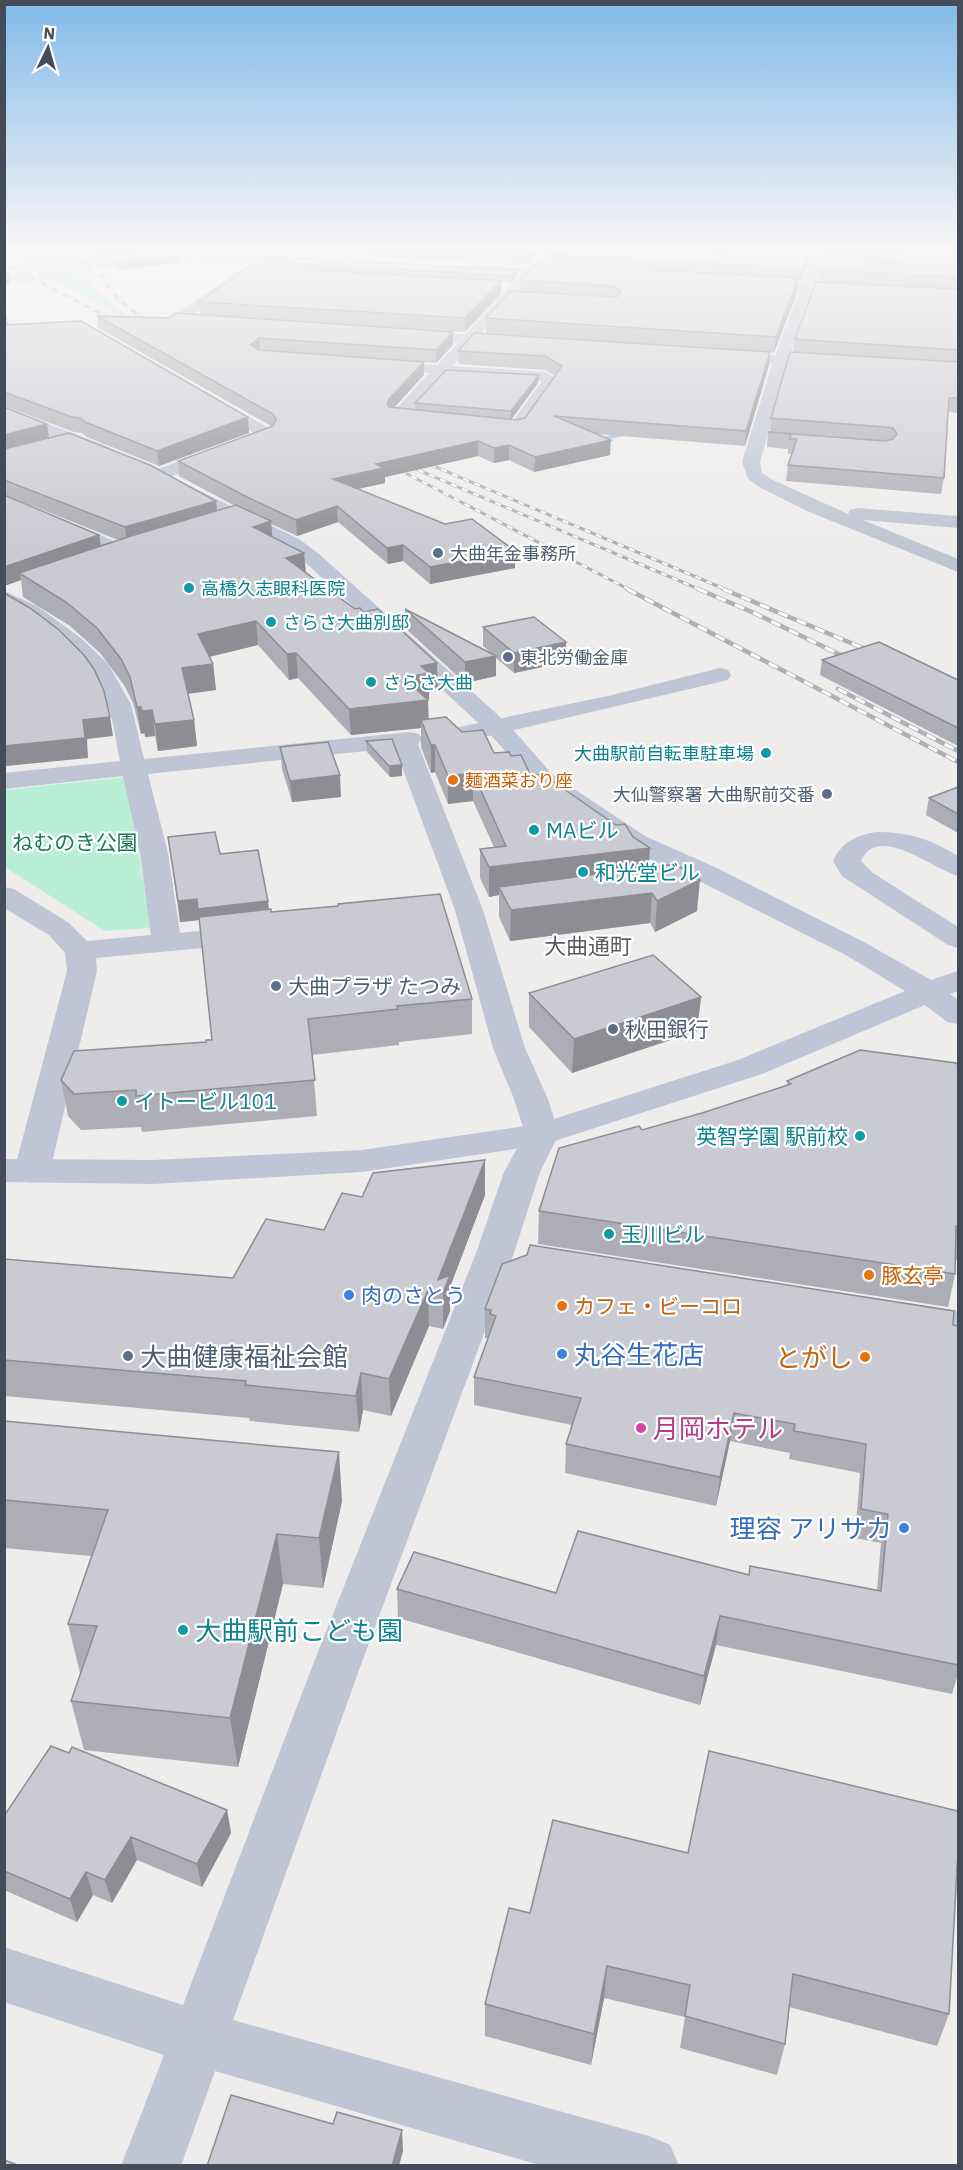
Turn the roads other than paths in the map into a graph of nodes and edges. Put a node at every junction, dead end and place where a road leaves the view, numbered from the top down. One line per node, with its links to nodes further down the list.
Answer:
1 (462, 346): 7 (street)
2 (786, 346): 4 (street)
3 (711, 356): 4 (street)
4 (781, 360): 6 (street); 13 (street)
5 (362, 364): 7 (street)
6 (849, 364)
7 (441, 370): 10 (street); 11 (street)
8 (197, 393): 18 (street)
9 (4, 412): 12 (street)
10 (445, 421)
11 (469, 423)
12 (76, 439): 15 (street); 16 (street)
13 (758, 439): 14 (street); 20 (street)
14 (781, 440)
15 (45, 448)
16 (117, 457)
17 (138, 466): 18 (street)
18 (159, 475): 21 (street)
19 (4, 500): 25 (street)
20 (825, 511): 22 (street); 27 (street)
21 (240, 519): 23 (street); 31 (street)
22 (958, 522)
23 (217, 526)
24 (149, 546): 25 (street)
25 (126, 553): 26 (street)
26 (104, 561)
27 (958, 566)
28 (27, 587): 29 (street)
29 (4, 596): 33 (street)
30 (720, 675): 31 (street)
31 (498, 729): 32 (street); 36 (street)
32 (423, 738): 33 (street); 46 (street)
33 (132, 767): 34 (street); 41 (street)
34 (4, 781)
35 (958, 868): 40 (street)
36 (709, 875): 37 (street); 44 (street)
37 (668, 885)
38 (4, 895): 42 (street)
39 (270, 932): 41 (street)
40 (958, 939)
41 (167, 944): 42 (street)
42 (80, 951): 47 (street)
43 (958, 980): 44 (street)
44 (927, 991): 45 (street); 46 (street)
45 (958, 1015)
46 (542, 1134): 47 (street); 51 (street)
47 (18, 1170)
48 (877, 1312): 49 (street)
49 (958, 1325)
50 (4, 1974): 51 (street)
51 (197, 2038): 52 (street); 53 (street)
52 (150, 2166)
53 (649, 2166)

